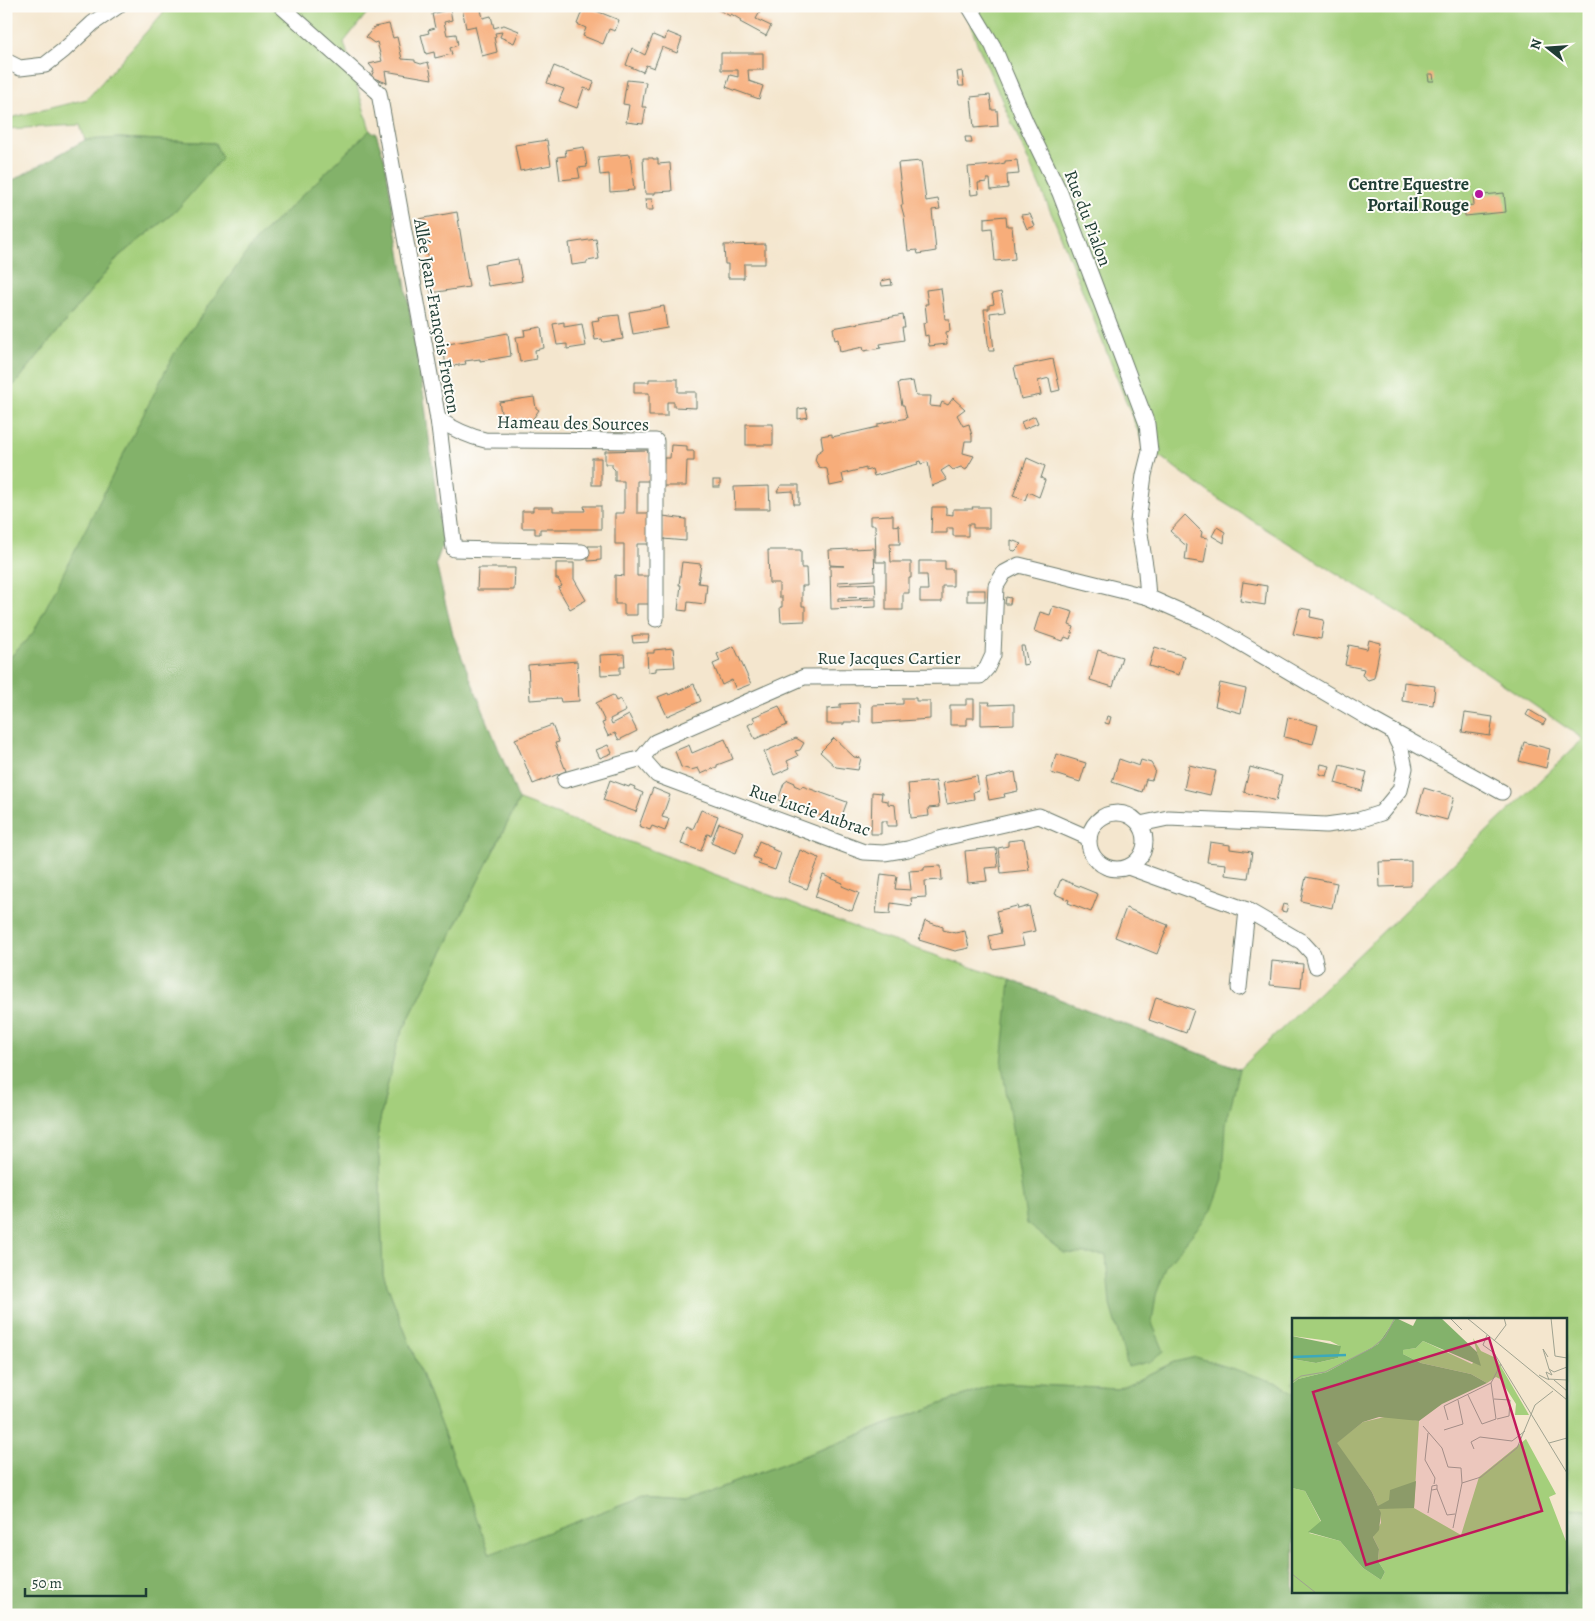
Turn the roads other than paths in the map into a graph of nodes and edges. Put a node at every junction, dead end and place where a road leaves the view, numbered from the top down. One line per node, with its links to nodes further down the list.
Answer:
1 (118, 6): 4 (street)
2 (281, 6): 5 (street, Allée Jean-François Frotton)
3 (969, 6): 7 (street, Rue du Pialon)
4 (6, 61)
5 (438, 419): 6 (street, Allée Jean-François Frotton); 8 (street, Hameau des Sources)
6 (582, 552)
7 (1148, 597): 9 (street); 10 (street, Rue Jacques Cartier)
8 (656, 619)
9 (1392, 731): 12 (street); 13 (street)
10 (642, 758): 11 (street); 14 (street, Rue Lucie Aubrac)
11 (565, 780)
12 (1502, 792)
13 (1140, 824): 14 (street); 15 (street)
14 (1089, 838): 15 (street)
15 (1128, 867): 16 (street)
16 (1247, 910): 17 (street); 18 (street)
17 (1316, 966)
18 (1239, 988)

